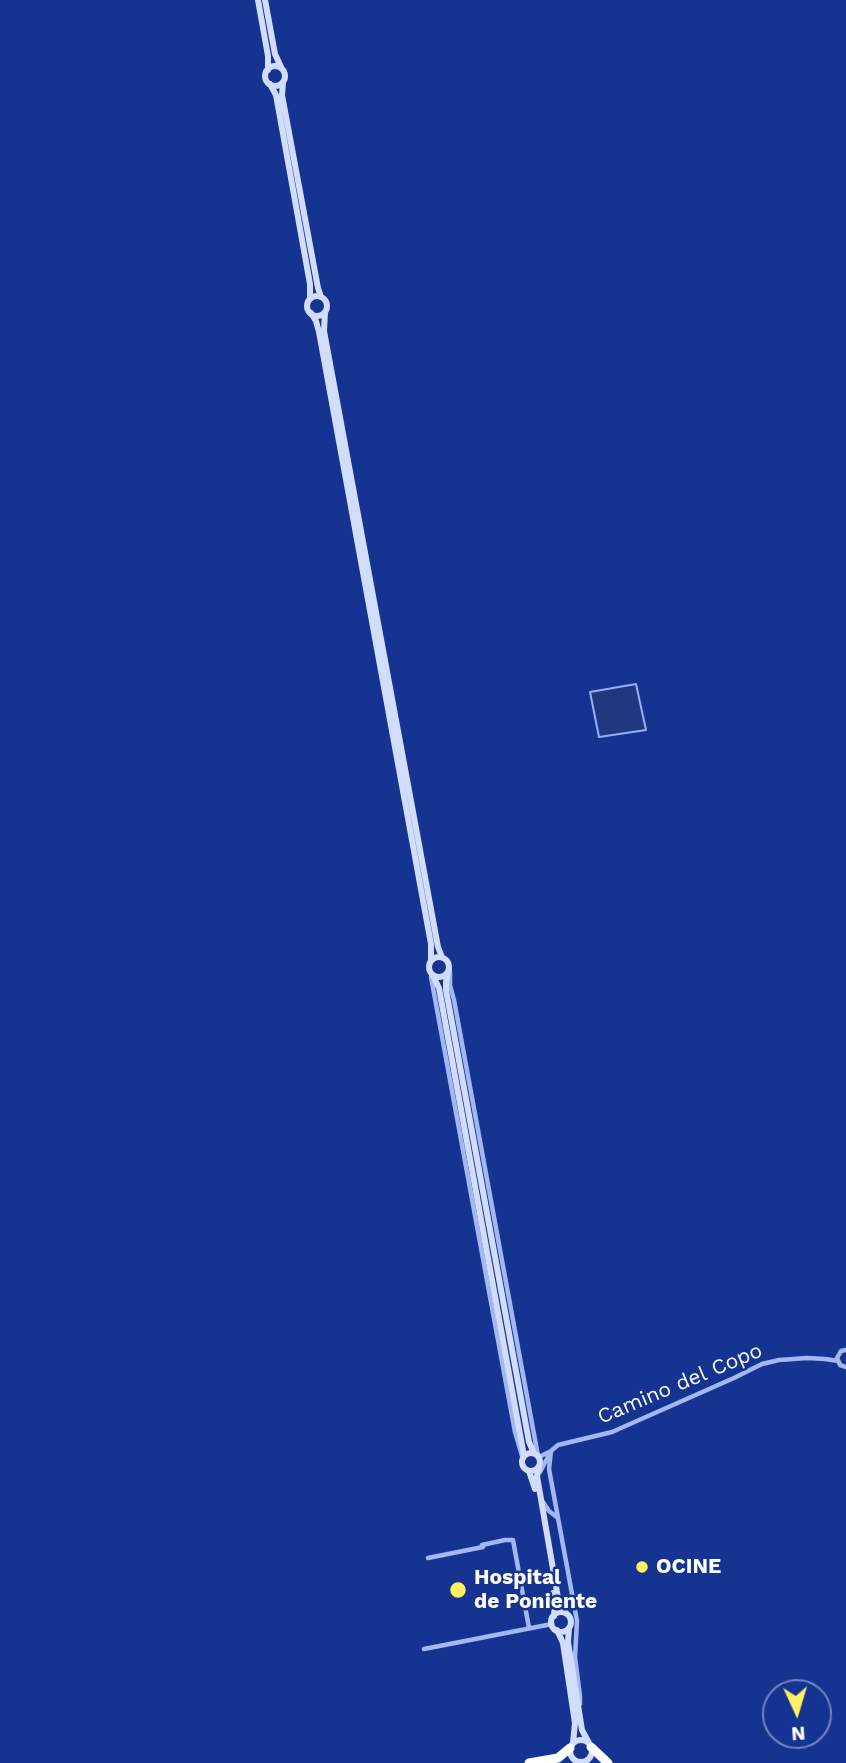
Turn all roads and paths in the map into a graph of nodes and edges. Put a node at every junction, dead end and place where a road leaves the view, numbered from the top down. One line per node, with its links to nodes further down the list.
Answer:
1 (258, 0): 4 (main road)
2 (265, 0): 3 (main road)
3 (281, 67): 4 (main road); 5 (main road)
4 (268, 70): 6 (main road)
5 (283, 82): 6 (main road); 7 (main road)
6 (271, 84): 8 (main road)
7 (321, 296): 8 (main road); 9 (main road)
8 (310, 299): 10 (main road)
9 (325, 312): 10 (main road); 11 (main road)
10 (311, 313): 12 (main road)
11 (442, 957): 12 (main road); 13 (main road)
12 (431, 960): 14 (main road)
13 (449, 968): 14 (main road); 20 (main road)
14 (431, 974): 19 (main road)
15 (846, 1350): 16 (street, Camino del Copo)
16 (838, 1358): 17 (street); 18 (street, Camino del Copo)
17 (845, 1367)
18 (551, 1451): 20 (street, Camino del Copo); 23 (street)
19 (524, 1457): 20 (main road); 21 (main road)
20 (539, 1460): 21 (main road); 22 (main road)
21 (529, 1471): 26 (main road)
22 (541, 1499): 23 (street); 25 (main road)
23 (558, 1519): 32 (street)
24 (428, 1558): 29 (street)
25 (566, 1613): 26 (main road); 28 (main road)
26 (554, 1616): 27 (main road)
27 (552, 1624): 29 (street); 30 (main road)
28 (569, 1628): 30 (main road); 32 (main road)
29 (529, 1629): 31 (street)
30 (557, 1630): 34 (main road)
31 (424, 1649)
32 (579, 1712): 33 (main road)
33 (590, 1745): 34 (main road); 35 (main road); 37 (highway)
34 (571, 1746): 35 (main road); 36 (highway)
35 (583, 1761)
36 (529, 1763)
37 (607, 1763)

